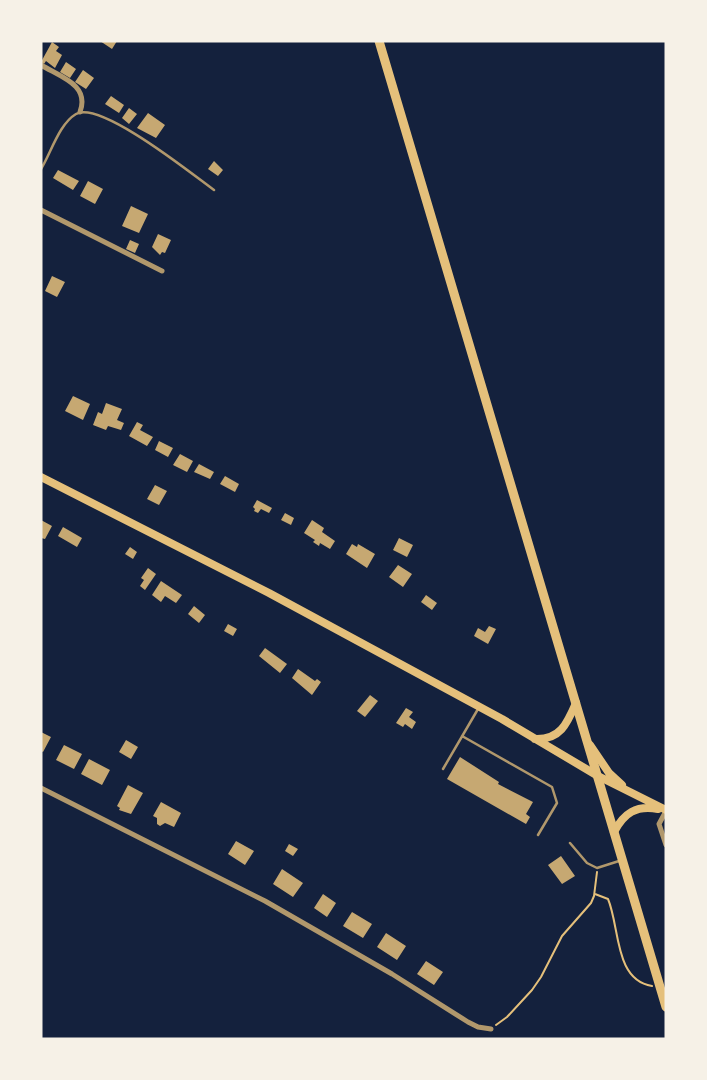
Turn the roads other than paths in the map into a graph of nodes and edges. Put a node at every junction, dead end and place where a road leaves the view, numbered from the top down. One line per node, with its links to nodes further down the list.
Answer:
1 (379, 41): 9 (highway)
2 (41, 65): 3 (street)
3 (80, 112): 4 (lane); 5 (lane)
4 (41, 169)
5 (214, 190)
6 (41, 210): 7 (street)
7 (162, 271)
8 (41, 477): 10 (main road)
9 (576, 704): 12 (main road); 13 (highway)
10 (479, 708): 11 (lane); 12 (main road)
11 (462, 736): 14 (lane); 20 (lane)
12 (535, 739): 15 (main road)
13 (588, 742): 15 (highway); 17 (main road)
14 (443, 769)
15 (598, 776): 17 (main road); 19 (highway)
16 (41, 788): 25 (street)
17 (629, 791): 18 (main road)
18 (666, 810): 19 (main road); 22 (street)
19 (614, 832): 23 (highway)
20 (538, 835)
21 (570, 843): 23 (lane)
22 (666, 845)
23 (622, 860): 24 (highway)
24 (666, 1007)
25 (491, 1029)

